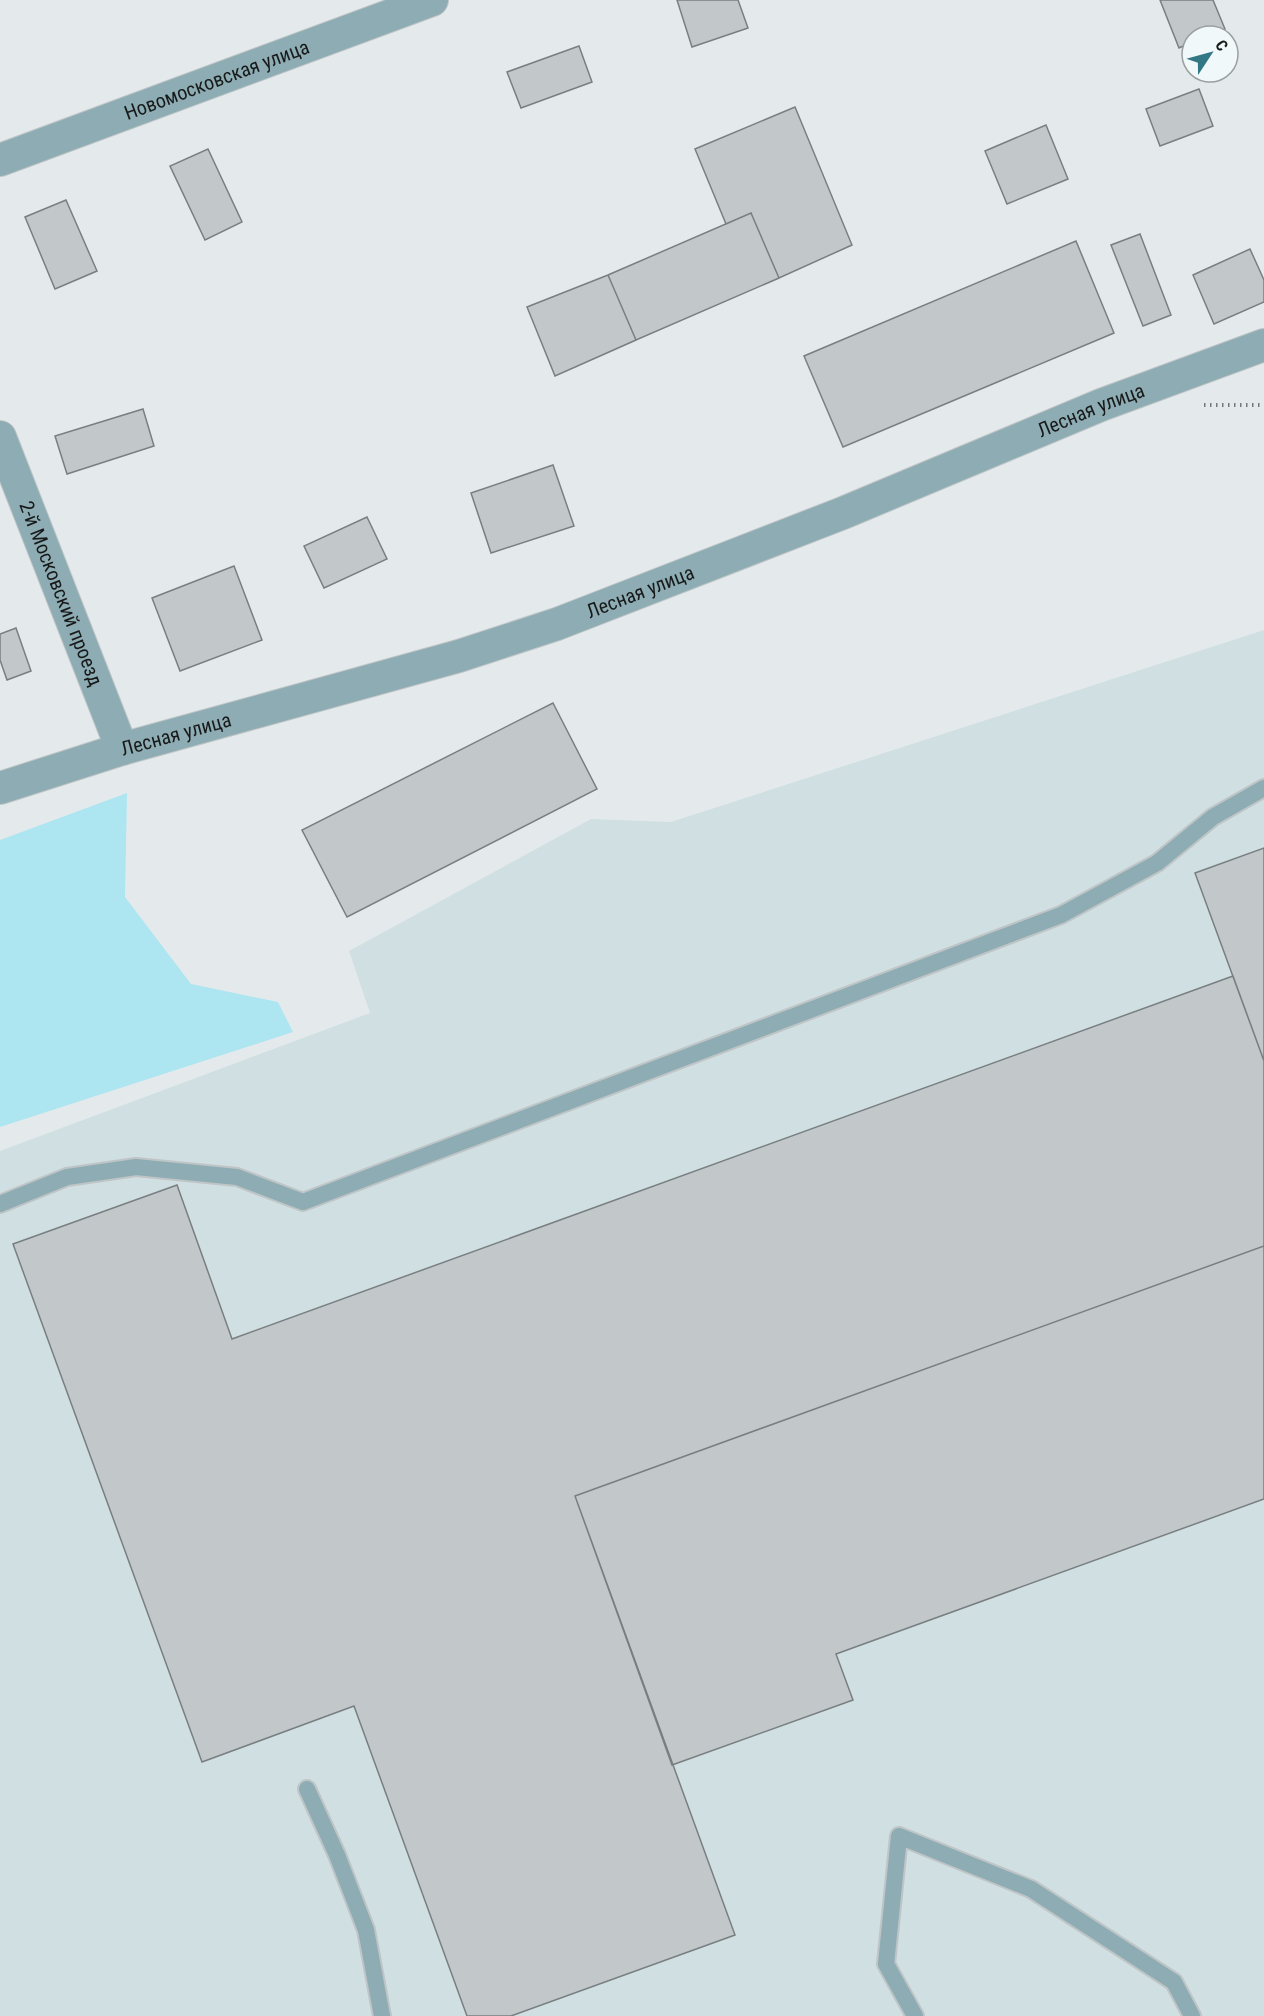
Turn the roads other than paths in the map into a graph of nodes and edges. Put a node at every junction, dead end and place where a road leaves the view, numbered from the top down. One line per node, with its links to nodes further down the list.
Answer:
1 (432, 0): 2 (street, Новомосковская улица)
2 (0, 160)
3 (1264, 345): 5 (street, Лесная улица)
4 (0, 437): 5 (street, 2-й Московский проезд)
5 (122, 750): 6 (street, Лесная улица)
6 (0, 788)
7 (1264, 788): 8 (lane)
8 (0, 1204)
9 (307, 1789): 10 (lane)
10 (382, 2016)
11 (915, 2016): 12 (lane)
12 (1192, 2016)

